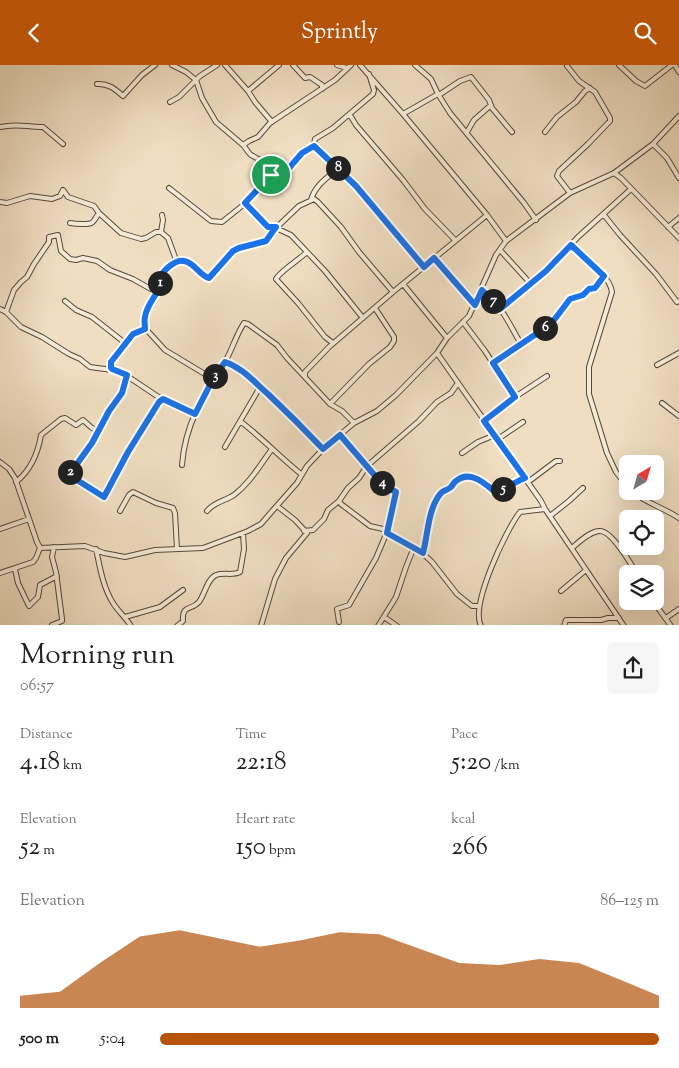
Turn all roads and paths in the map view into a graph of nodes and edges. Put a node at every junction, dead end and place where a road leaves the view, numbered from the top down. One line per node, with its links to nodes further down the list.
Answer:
1 (155, 65): 17 (street)
2 (172, 65): 16 (street)
3 (217, 65): 16 (street)
4 (224, 65): 21 (street)
5 (279, 65): 21 (street)
6 (293, 65): 20 (street)
7 (337, 65): 11 (street)
8 (360, 65): 15 (street)
9 (619, 65): 10 (street)
10 (673, 65): 14 (street)
11 (349, 66): 20 (street)
12 (416, 66): 23 (street)
13 (567, 66): 18 (street)
14 (679, 72)
15 (369, 75): 26 (street); 27 (street)
16 (196, 80): 24 (street); 36 (street)
17 (97, 84)
18 (584, 85): 19 (street); 22 (street)
19 (590, 88): 22 (street); 44 (street)
20 (322, 89): 29 (street)
21 (248, 91): 29 (street)
22 (585, 91): 33 (street)
23 (438, 94): 25 (street); 26 (street); 31 (street)
24 (170, 102)
25 (491, 105): 31 (street); 32 (street)
26 (403, 114): 50 (street)
27 (350, 115): 37 (street); 59 (street)
28 (679, 116): 35 (street)
29 (272, 122): 36 (street)
30 (0, 127): 34 (street)
31 (467, 132): 53 (street)
32 (512, 132)
33 (545, 132)
34 (63, 144)
35 (653, 144): 39 (street); 41 (street)
36 (244, 145): 40 (street)
37 (314, 146): 38 (street); 40 (street)
38 (339, 168): 45 (street); 66 (street)
39 (614, 173): 43 (street); 44 (street)
40 (271, 175): 47 (street)
41 (679, 178)
42 (169, 187): 47 (street)
43 (632, 189): 51 (street); 56 (street)
44 (570, 193): 53 (street)
45 (310, 200): 55 (street); 71 (street)
46 (0, 202): 48 (street)
47 (245, 203): 55 (street)
48 (99, 213): 54 (street); 57 (street)
49 (162, 215): 57 (street)
50 (487, 215): 59 (street); 60 (street)
51 (604, 215): 61 (street); 74 (street)
52 (679, 217): 56 (street)
53 (536, 220): 60 (street)
54 (70, 223)
55 (276, 227): 63 (street); 65 (street)
56 (668, 227): 58 (street)
57 (161, 232): 65 (street)
58 (679, 238)
59 (455, 239): 64 (street)
60 (506, 241): 62 (street)
61 (571, 245): 67 (street); 68 (street)
62 (500, 250): 68 (street); 70 (street)
63 (307, 253): 80 (street); 85 (street)
64 (434, 258): 66 (street); 75 (street)
65 (178, 261): 72 (street)
66 (424, 267): 69 (street)
67 (604, 276): 86 (street); 126 (street)
68 (530, 283): 78 (street)
69 (403, 284): 71 (street); 83 (street)
70 (482, 290): 75 (street); 78 (street)
71 (393, 291): 76 (street)
72 (156, 292): 79 (street); 82 (street)
73 (64, 301): 84 (street)
74 (679, 301)
75 (475, 305): 81 (street)
76 (375, 308): 80 (street); 106 (street)
77 (0, 309): 79 (street)
78 (500, 309): 86 (street)
79 (6, 312): 93 (street)
80 (363, 318): 85 (street)
81 (463, 322): 83 (street); 91 (street)
82 (145, 329): 84 (street); 100 (street)
83 (447, 339): 87 (street)
84 (125, 343): 89 (street)
85 (333, 343): 95 (street)
86 (521, 344): 91 (street)
87 (437, 353): 101 (street); 112 (street)
88 (679, 353): 92 (street)
89 (111, 362): 93 (street); 94 (street)
90 (225, 362): 96 (street); 100 (street); 102 (street)
91 (493, 363): 103 (street)
92 (658, 365)
93 (102, 367): 94 (street)
94 (112, 369): 97 (street)
95 (305, 371): 96 (street); 99 (street)
96 (300, 372): 99 (street)
97 (127, 375): 104 (street); 113 (street)
98 (546, 376): 103 (street)
99 (305, 377): 106 (street)
100 (213, 379): 107 (street)
101 (458, 383): 110 (street); 124 (street)
102 (260, 387): 109 (street); 119 (street)
103 (515, 397): 110 (street)
104 (163, 399): 107 (street); 113 (street)
105 (662, 403): 108 (street)
106 (330, 404): 112 (street)
107 (195, 414): 123 (street)
108 (679, 416)
109 (240, 421): 117 (street); 118 (street)
110 (484, 421): 115 (street)
111 (523, 422): 116 (street)
112 (354, 423): 114 (street)
113 (98, 430): 128 (street)
114 (340, 435): 119 (street); 124 (street)
115 (495, 435): 116 (street); 120 (street)
116 (498, 439): 127 (street)
117 (225, 447)
118 (272, 449): 125 (street); 136 (street)
119 (323, 449): 125 (street)
120 (462, 453)
121 (560, 461): 129 (street)
122 (0, 462): 128 (street)
123 (182, 465)
124 (367, 466): 132 (street); 143 (street)
125 (301, 474): 133 (street)
126 (619, 476)
127 (525, 478): 129 (street); 150 (street)
128 (16, 482): 139 (street)
129 (528, 482): 134 (street)
130 (583, 488): 137 (street)
131 (644, 500): 138 (street)
132 (339, 501): 141 (street); 143 (street)
133 (277, 506): 141 (street); 142 (street)
134 (545, 509): 137 (street); 158 (street)
135 (120, 511): 149 (street)
136 (207, 511)
137 (550, 515): 147 (street)
138 (679, 518)
139 (30, 519): 140 (street); 146 (street)
140 (0, 529)
141 (304, 531): 172 (street)
142 (243, 533): 149 (street); 171 (street)
143 (387, 533): 145 (street); 167 (street)
144 (54, 547): 146 (street); 148 (street); 155 (street)
145 (414, 547): 150 (street); 163 (street)
146 (40, 548): 152 (street)
147 (572, 548): 151 (street); 153 (street)
148 (96, 549): 149 (street); 162 (street)
149 (177, 549)
150 (423, 553): 158 (street)
151 (631, 565)
152 (15, 569): 154 (street); 155 (street)
153 (586, 570): 157 (street); 159 (street)
154 (0, 573)
155 (57, 576): 169 (street)
156 (183, 590): 162 (street)
157 (561, 591)
158 (479, 607): 175 (street)
159 (614, 609): 164 (street); 165 (street)
160 (679, 609): 166 (street)
161 (660, 610): 166 (street)
162 (126, 617): 170 (street)
163 (384, 617): 173 (street); 174 (street)
164 (608, 618): 165 (street); 168 (street)
165 (619, 618): 177 (street)
166 (666, 618): 178 (street)
167 (338, 622)
168 (598, 622): 176 (street)
169 (52, 625)
170 (131, 625)
171 (177, 625)
172 (261, 625)
173 (378, 625)
174 (397, 625)
175 (481, 625)
176 (564, 625)
177 (624, 625)
178 (671, 625)

